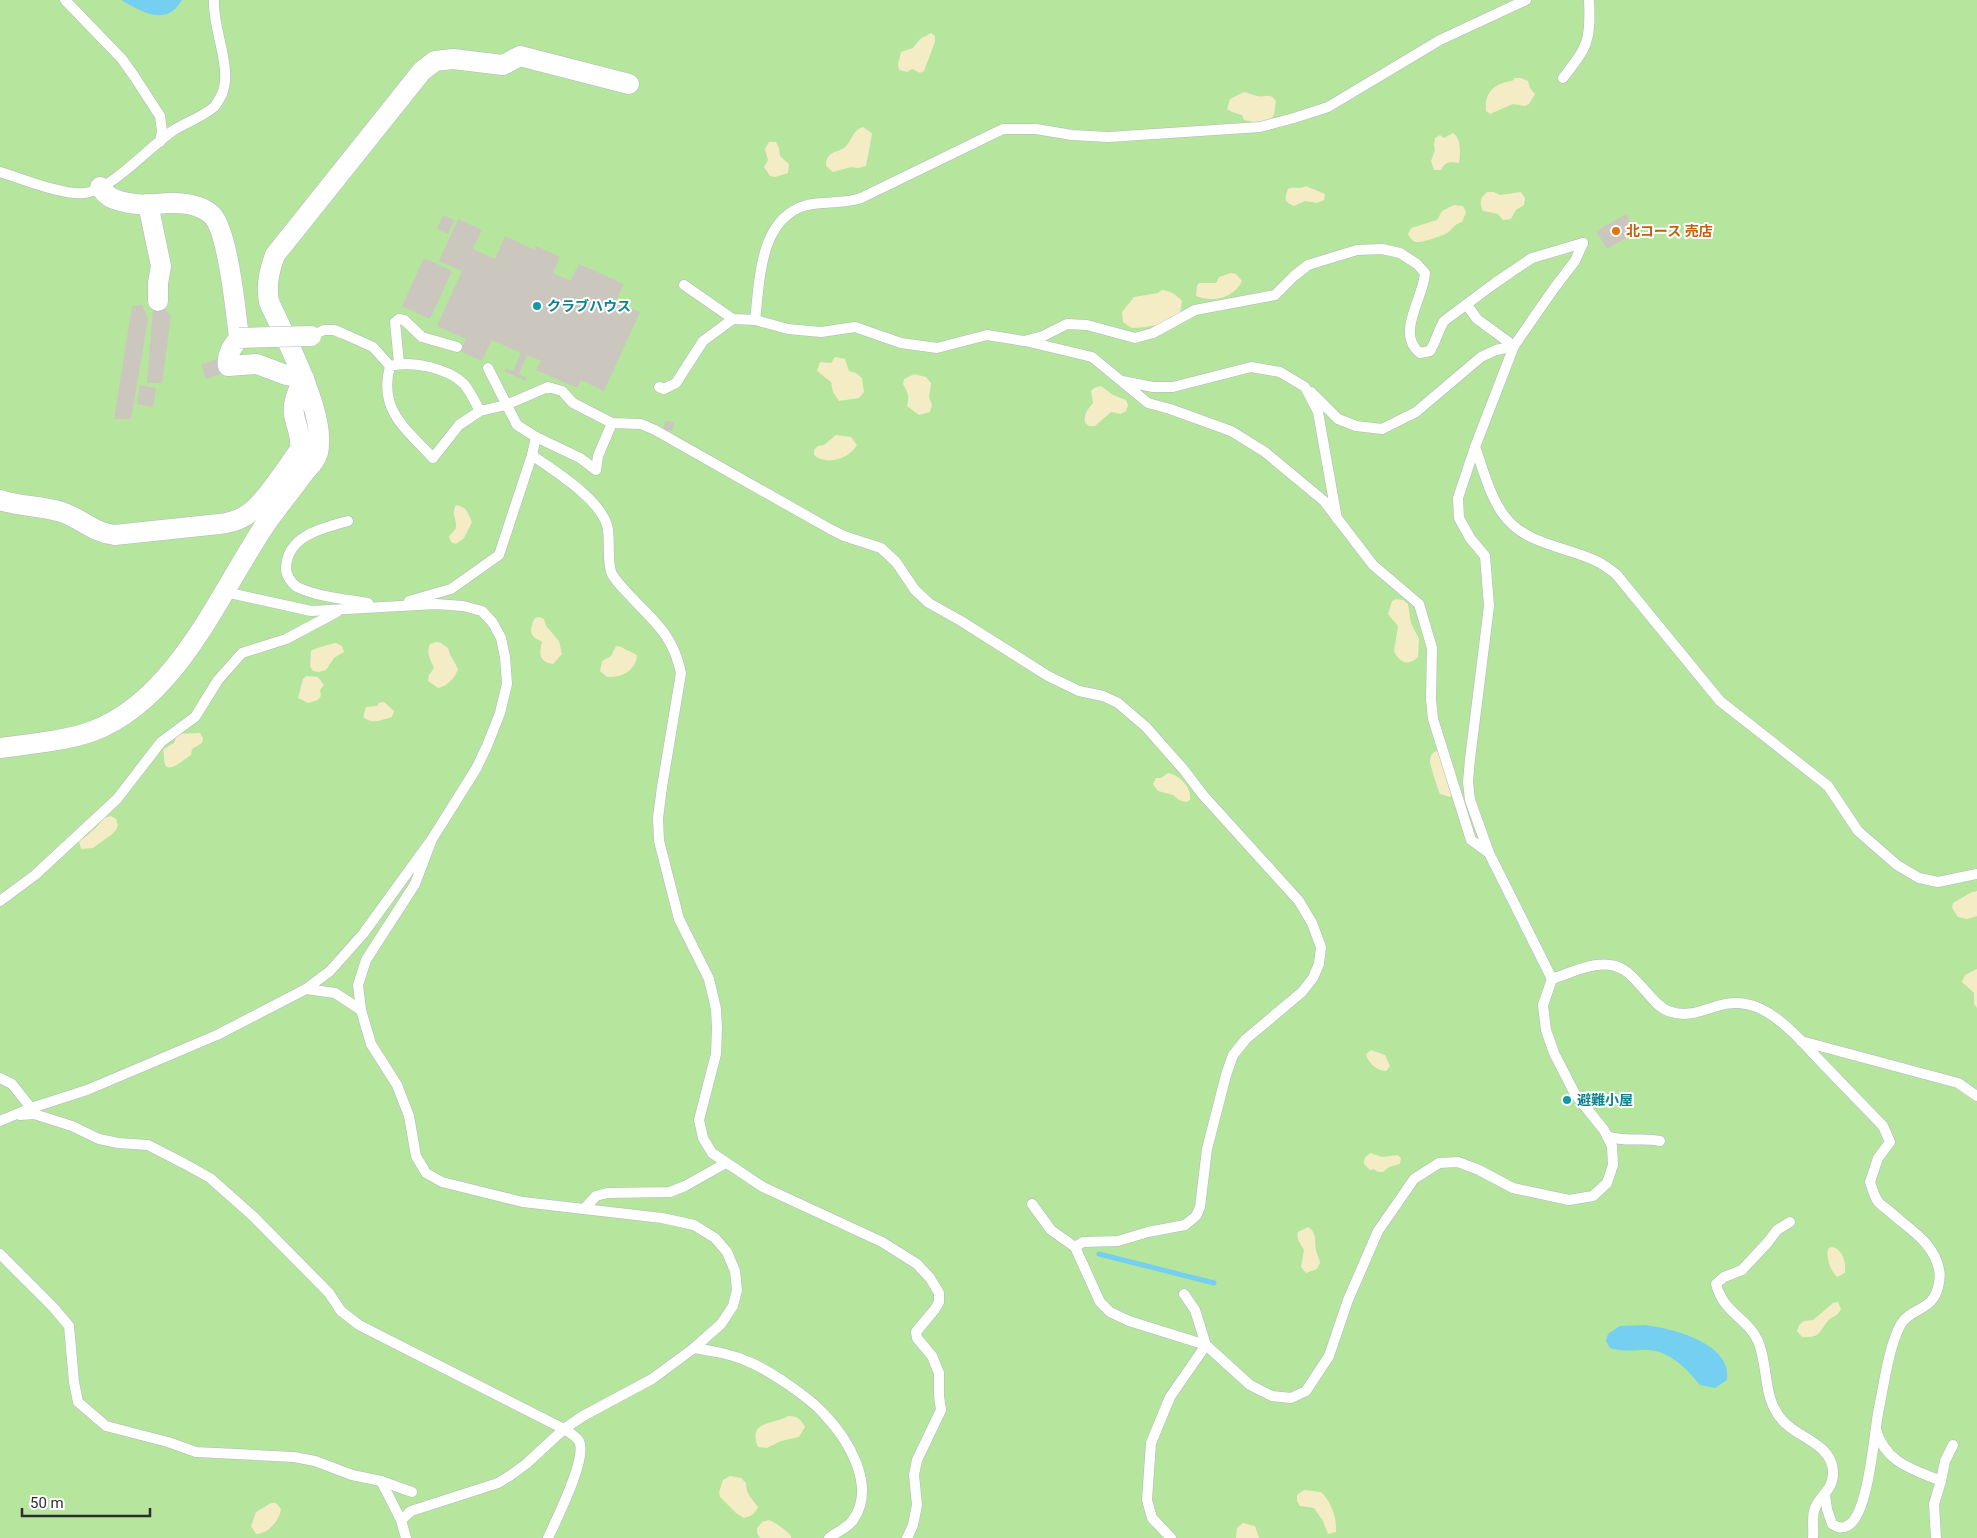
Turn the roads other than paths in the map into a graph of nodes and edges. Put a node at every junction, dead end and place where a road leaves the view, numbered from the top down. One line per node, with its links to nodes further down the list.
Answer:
1 (66, 0): 7 (lane)
2 (214, 0): 7 (lane)
3 (1526, 0): 15 (lane)
4 (1589, 0): 5 (lane)
5 (1563, 78)
6 (628, 84): 23 (street)
7 (160, 142): 9 (lane)
8 (0, 172): 9 (lane)
9 (100, 187): 10 (street)
10 (148, 204): 12 (street); 17 (street)
11 (684, 285): 14 (lane)
12 (158, 301)
13 (1467, 304): 18 (lane); 19 (lane); 19 (lane)
14 (733, 319): 15 (lane); 25 (lane)
15 (755, 320): 18 (lane)
16 (311, 336): 17 (street, bridge); 21 (lane)
17 (239, 338): 23 (street)
18 (1024, 341): 24 (lane)
19 (1514, 346): 26 (lane); 31 (lane)
20 (457, 347): 21 (lane)
21 (395, 364): 28 (lane); 28 (lane)
22 (488, 368): 27 (lane)
23 (304, 378): 33 (street); 36 (street)
24 (1118, 381): 26 (lane); 35 (lane)
25 (659, 386)
26 (1305, 386): 35 (lane)
27 (506, 405): 28 (lane); 29 (lane); 30 (lane)
28 (480, 411)
29 (612, 423): 30 (lane); 59 (lane)
30 (536, 437): 32 (lane)
31 (1475, 447): 41 (lane); 42 (lane)
32 (532, 455): 37 (lane); 55 (lane)
33 (0, 500)
34 (348, 521): 37 (lane)
35 (1338, 522): 41 (lane)
36 (225, 592): 38 (lane); 39 (street)
37 (390, 607): 38 (lane); 40 (lane)
38 (345, 608): 43 (lane)
39 (0, 748)
40 (432, 840): 45 (lane); 46 (lane)
41 (1489, 853): 44 (lane)
42 (1977, 874)
43 (0, 900)
44 (1552, 979): 47 (lane); 53 (lane)
45 (306, 989): 46 (lane); 50 (lane)
46 (361, 1010): 57 (lane)
47 (1800, 1041): 49 (lane); 64 (lane)
48 (0, 1078): 50 (lane)
49 (1977, 1096)
50 (31, 1108): 51 (lane)
51 (12, 1115): 52 (lane); 65 (lane)
52 (0, 1122)
53 (1607, 1136): 54 (lane); 62 (lane)
54 (1660, 1141)
55 (726, 1162): 57 (lane); 75 (lane)
56 (1032, 1204): 59 (lane)
57 (584, 1209): 63 (lane)
58 (1790, 1222): 70 (lane)
59 (1075, 1247): 62 (lane)
60 (0, 1254): 67 (lane)
61 (1184, 1294): 62 (lane)
62 (1206, 1345): 76 (lane)
63 (694, 1348): 65 (lane); 74 (lane)
64 (1874, 1427): 68 (lane); 70 (lane)
65 (564, 1428): 71 (lane); 73 (lane)
66 (1953, 1445): 68 (lane)
67 (382, 1481): 69 (lane); 71 (lane)
68 (1941, 1481): 78 (lane)
69 (412, 1492)
70 (1825, 1495): 77 (lane)
71 (401, 1520): 72 (lane)
72 (406, 1538)
73 (548, 1538)
74 (829, 1538)
75 (907, 1538)
76 (1172, 1538)
77 (1813, 1538)
78 (1936, 1538)

